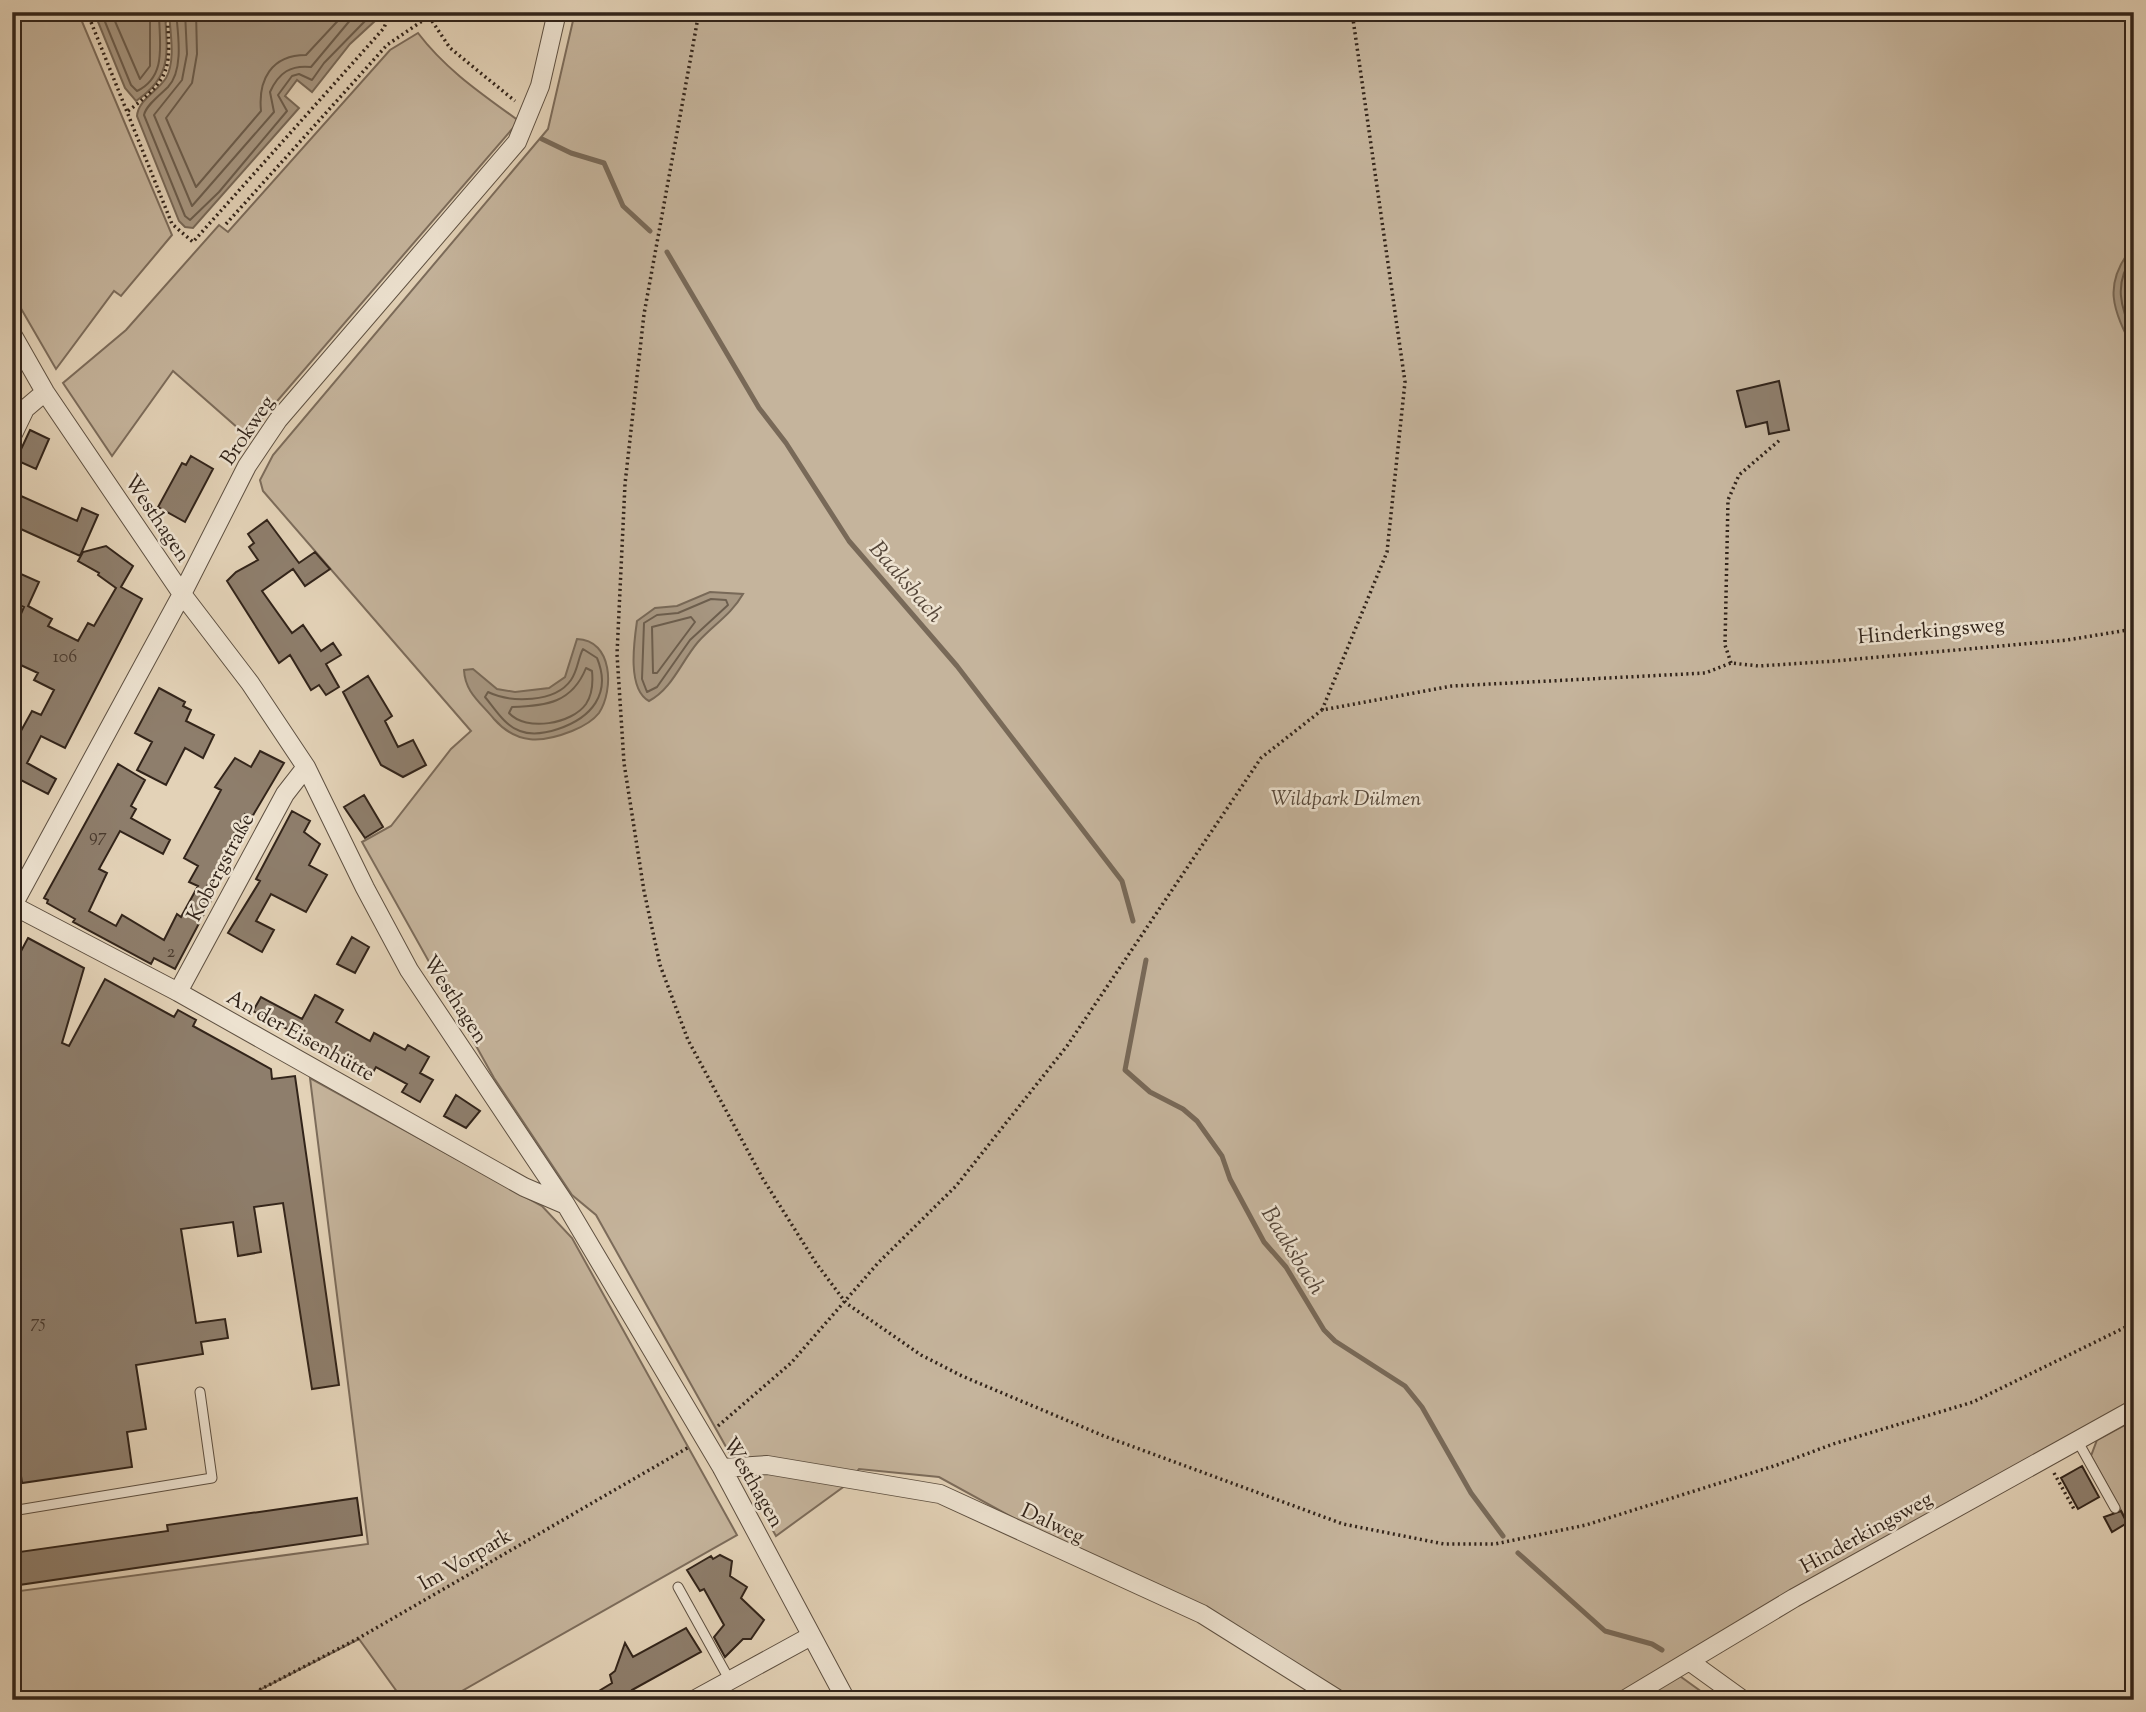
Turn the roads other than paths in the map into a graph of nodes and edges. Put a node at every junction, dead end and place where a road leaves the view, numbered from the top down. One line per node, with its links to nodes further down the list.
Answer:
1 (557, 12): 6 (street, Brokweg)
2 (12, 334): 3 (street, Westhagen)
3 (45, 392): 4 (street); 6 (street, Westhagen)
4 (19, 411): 5 (street)
5 (12, 436)
6 (183, 594): 7 (street, Westhagen); 8 (street, Brokweg)
7 (306, 767): 9 (street, Kobergstraße); 10 (street, Westhagen)
8 (13, 906): 9 (street, An der Eisenhütte)
9 (178, 992): 10 (street, An der Eisenhütte)
10 (566, 1205): 14 (street, Westhagen)
11 (200, 1392): 16 (lane)
12 (2134, 1409): 13 (street, Hinderkingsweg)
13 (2077, 1440): 15 (lane); 19 (street, Hinderkingsweg)
14 (722, 1468): 18 (street, Westhagen); 23 (street, Dalweg)
15 (2115, 1508)
16 (12, 1511)
17 (678, 1587): 20 (lane)
18 (811, 1636): 20 (street); 22 (street, Westhagen)
19 (1689, 1661): 24 (street, Hinderkingsweg); 25 (street)
20 (729, 1679): 21 (street)
21 (694, 1700)
22 (846, 1700)
23 (1339, 1700)
24 (1624, 1700)
25 (1743, 1700)

